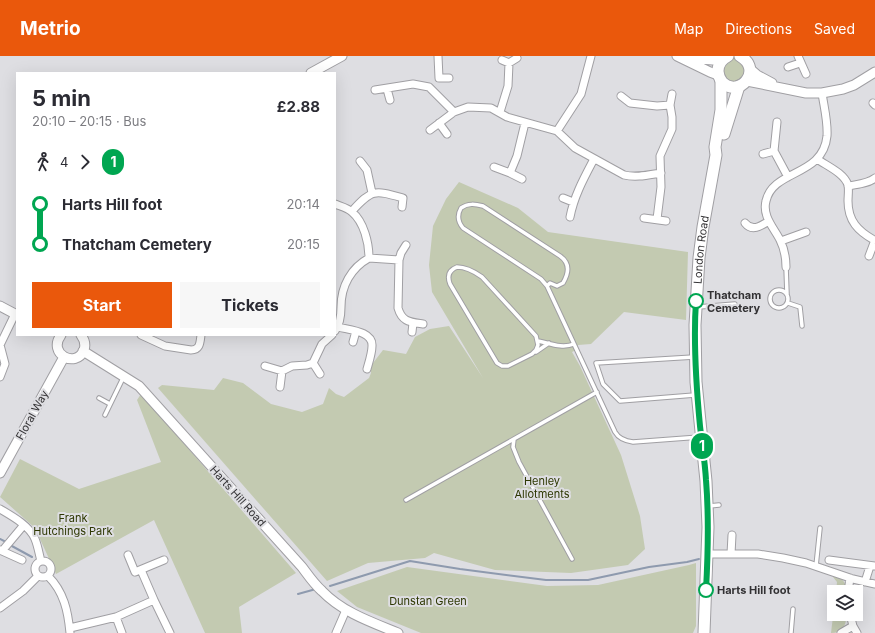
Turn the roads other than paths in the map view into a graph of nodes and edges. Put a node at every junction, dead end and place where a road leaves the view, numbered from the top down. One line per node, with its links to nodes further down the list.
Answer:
1 (342, 56): 12 (street)
2 (438, 56): 15 (street)
3 (591, 56): 34 (street)
4 (678, 57): 6 (street); 17 (street)
5 (517, 58): 10 (street)
6 (726, 58): 17 (main road, London Road)
7 (799, 59): 11 (street); 14 (street)
8 (502, 60): 10 (street)
9 (745, 61): 18 (main road, London Road); 19 (street)
10 (509, 63): 29 (street)
11 (788, 67)
12 (313, 72)
13 (875, 72): 23 (street)
14 (806, 74)
15 (439, 78): 16 (street); 20 (street)
16 (449, 78)
17 (720, 78): 18 (main road); 38 (main road, London Road)
18 (743, 84): 19 (street); 38 (main road, London Road)
19 (778, 86): 23 (street)
20 (429, 87): 21 (street); 28 (street)
21 (387, 88): 22 (street); 26 (street)
22 (375, 90)
23 (822, 93): 40 (street)
24 (672, 94): 27 (street)
25 (620, 96): 27 (street)
26 (390, 100)
27 (670, 105): 46 (street)
28 (454, 112): 29 (street); 31 (street)
29 (500, 112): 32 (street)
30 (777, 122): 36 (street)
31 (439, 123): 33 (street); 35 (street)
32 (525, 123): 34 (street); 45 (street)
33 (430, 130)
34 (557, 132): 39 (street)
35 (447, 134)
36 (774, 151): 37 (street); 47 (street)
37 (763, 154)
38 (716, 155): 76 (main road, London Road)
39 (594, 159): 46 (street); 53 (street)
40 (817, 159): 47 (street); 50 (street)
41 (360, 161): 44 (street)
42 (374, 166): 44 (street)
43 (494, 167): 45 (street)
44 (367, 170): 51 (street)
45 (510, 173): 49 (street)
46 (660, 173): 59 (street)
47 (788, 177): 61 (street)
48 (875, 178): 50 (street)
49 (522, 179)
50 (848, 186): 64 (street)
51 (372, 193): 55 (street); 56 (street)
52 (563, 198): 53 (street)
53 (573, 202): 57 (street)
54 (336, 204): 56 (street)
55 (402, 207)
56 (352, 211): 68 (street)
57 (570, 217)
58 (644, 218): 59 (street)
59 (657, 219): 60 (street)
60 (666, 221)
61 (769, 221): 62 (street); 65 (street)
62 (746, 223)
63 (806, 232): 65 (street)
64 (875, 240): 67 (street)
65 (781, 241): 70 (street)
66 (406, 245): 69 (street)
67 (869, 256)
68 (369, 258): 69 (street); 81 (street)
69 (399, 260): 78 (street)
70 (786, 267): 72 (lane)
71 (547, 286): 71 (lane); 92 (lane)
72 (787, 294): 73 (lane); 73 (lane)
73 (788, 303): 80 (lane)
74 (735, 304): 76 (lane)
75 (0, 306): 77 (street)
76 (695, 307): 96 (main road, London Road)
77 (16, 315): 102 (street)
78 (414, 322): 79 (street); 83 (street)
79 (423, 324)
80 (802, 326)
81 (336, 329): 82 (street)
82 (356, 332): 90 (street); 99 (street)
83 (412, 332)
84 (57, 336): 95 (street)
85 (81, 336): 93 (street)
86 (143, 336): 87 (street)
87 (201, 336)
88 (331, 336): 97 (street)
89 (538, 341): 91 (lane); 94 (lane); 94 (lane)
90 (353, 342)
91 (549, 343): 92 (lane); 94 (lane)
92 (574, 344): 105 (lane)
93 (83, 351): 95 (street); 103 (street, Harts Hill Road)
94 (535, 352)
95 (64, 357): 112 (street, Floral Way)
96 (695, 358): 106 (main road, London Road); 106 (lane)
97 (313, 363): 100 (street); 101 (street)
98 (265, 366): 100 (street)
99 (367, 369)
100 (282, 371): 104 (street)
101 (320, 374)
102 (0, 377)
103 (124, 377): 108 (lane); 141 (street, Harts Hill Road)
104 (280, 387)
105 (596, 392): 110 (lane); 111 (lane)
106 (697, 394): 110 (main road, London Road)
107 (99, 398): 108 (lane)
108 (110, 404): 109 (lane)
109 (105, 415)
110 (701, 437): 115 (main road, London Road)
111 (514, 439): 113 (lane); 124 (lane)
112 (0, 473)
113 (406, 500)
114 (719, 505): 115 (lane)
115 (708, 506): 121 (main road, London Road)
116 (0, 509): 117 (street)
117 (23, 526): 120 (street); 128 (street)
118 (820, 528): 129 (lane)
119 (732, 535): 122 (street)
120 (4, 548): 125 (street)
121 (708, 554): 122 (street); 150 (main road, London Road)
122 (730, 554): 129 (street)
123 (128, 555): 131 (street)
124 (572, 559)
125 (22, 560)
126 (164, 560): 131 (street)
127 (829, 560): 130 (street)
128 (40, 561): 132 (street); 133 (street)
129 (816, 566): 134 (street)
130 (873, 566): 135 (street)
131 (141, 570): 138 (street)
132 (38, 576): 133 (street); 139 (street)
133 (48, 576): 145 (street)
134 (850, 578): 135 (street); 137 (street)
135 (865, 582): 136 (street)
136 (875, 584)
137 (849, 585)
138 (154, 600): 142 (street); 147 (street)
139 (0, 608)
140 (793, 609): 151 (lane)
141 (346, 610): 148 (street); 149 (street, Harts Hill Road)
142 (116, 617): 145 (street); 146 (street)
143 (852, 621): 144 (street)
144 (853, 626): 152 (street); 153 (street)
145 (70, 630)
146 (122, 633)
147 (170, 633)
148 (336, 633)
149 (398, 633)
150 (704, 633)
151 (791, 633)
152 (841, 633)
153 (857, 633)

